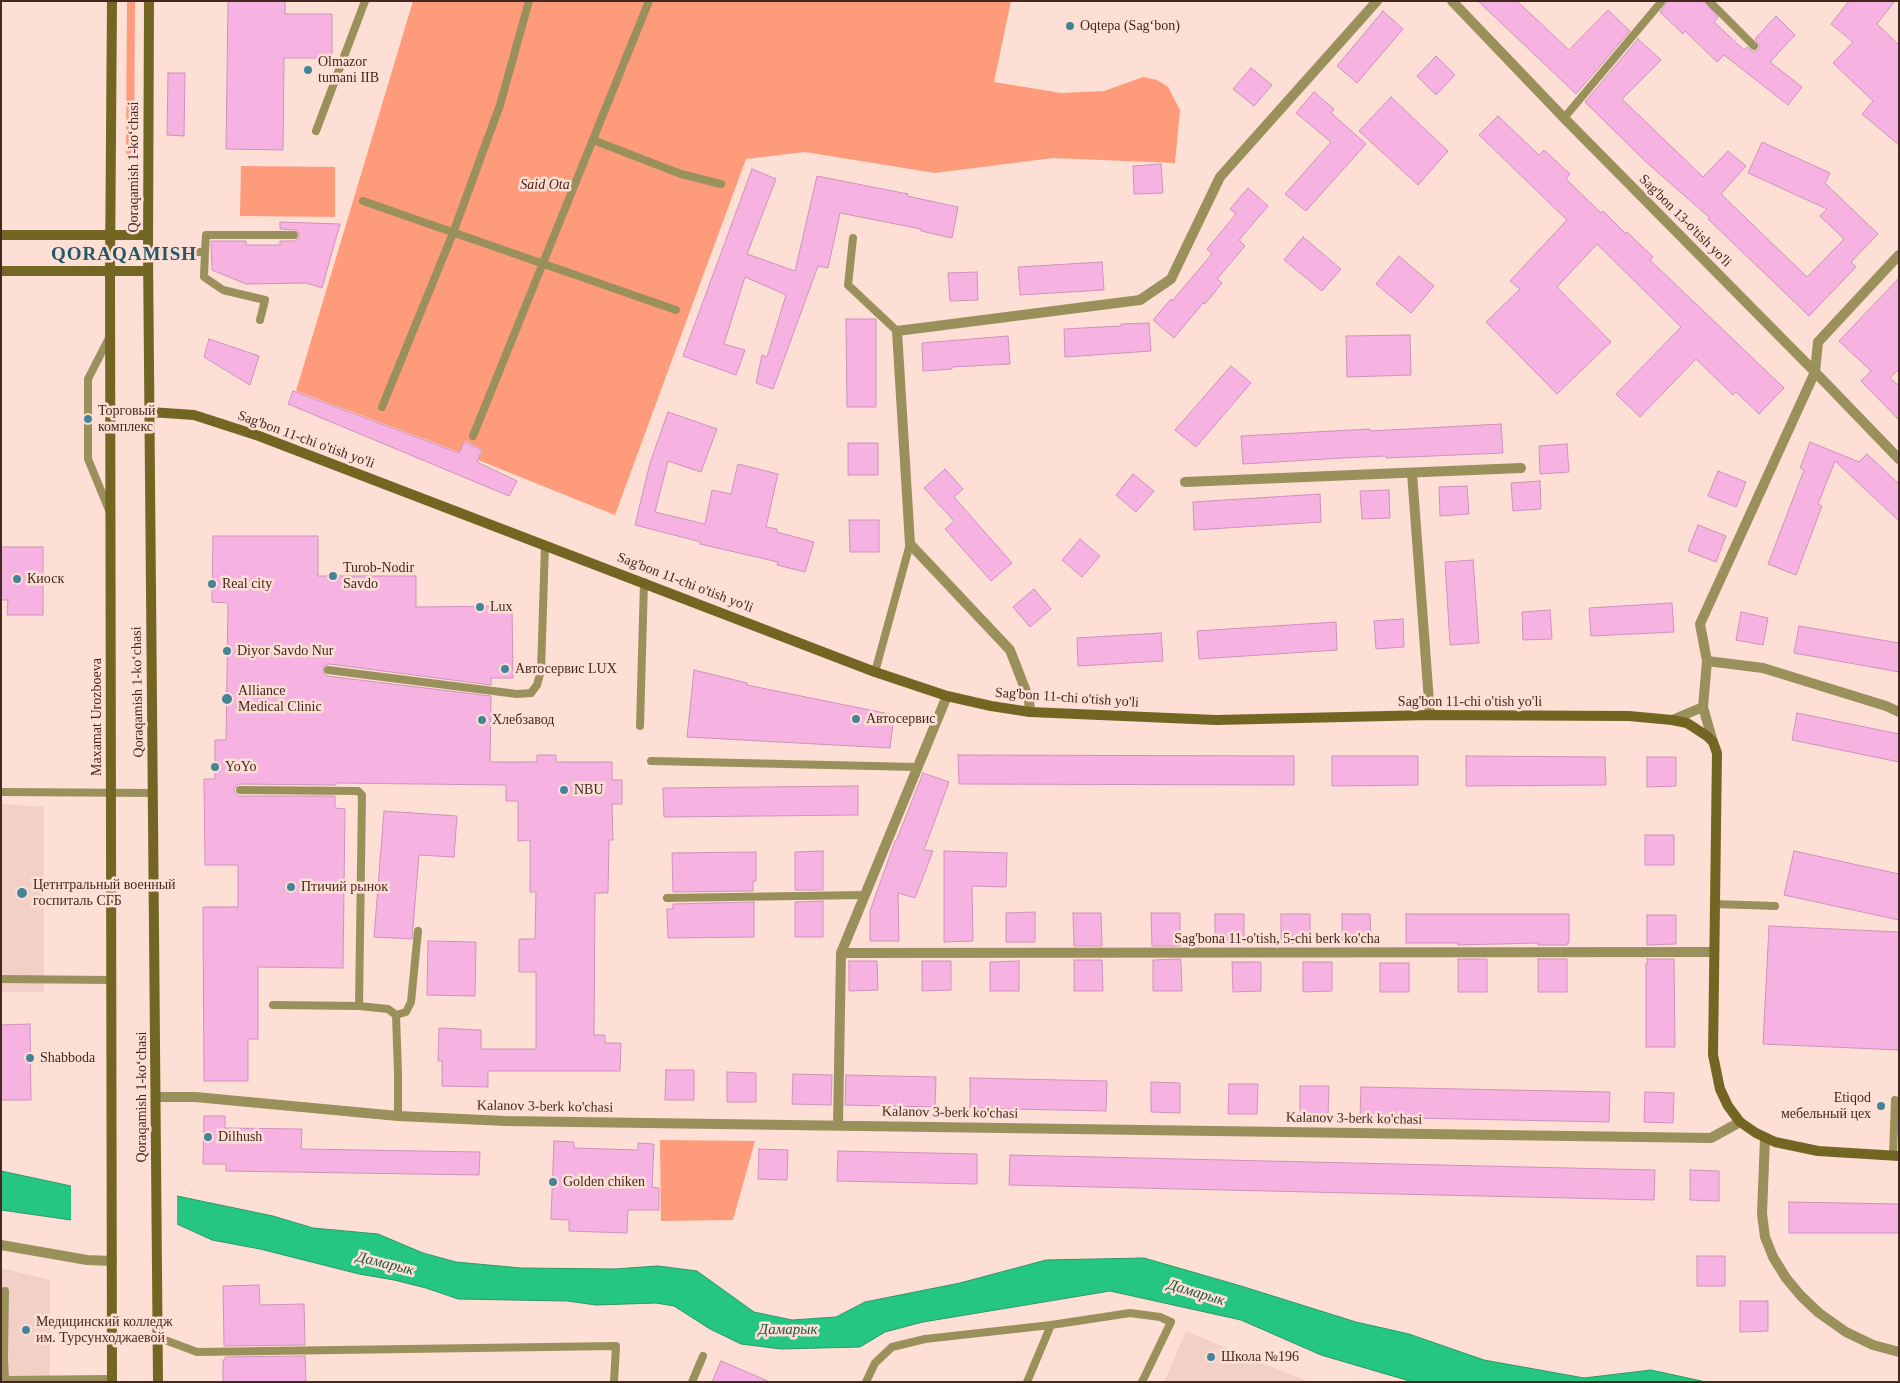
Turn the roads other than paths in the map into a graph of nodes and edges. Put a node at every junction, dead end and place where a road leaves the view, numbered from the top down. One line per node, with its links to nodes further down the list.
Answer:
1 (112, 1): 18 (main road, Qoraqamish 1-koʻchasi)
2 (149, 1): 19 (main road, Qoraqamish 1-koʻchasi)
3 (365, 1): 12 (lane)
4 (529, 1): 16 (lane)
5 (649, 1): 13 (lane)
6 (1378, 1): 31 (street)
7 (1452, 1): 11 (street, Sag'bon 13-o'tish yo'li)
8 (1662, 1): 11 (lane)
9 (1709, 1): 10 (lane)
10 (1754, 46)
11 (1564, 118): 33 (street, Sag'bon 13-o'tish yo'li)
12 (316, 131)
13 (593, 140): 14 (lane); 25 (lane)
14 (721, 184)
15 (363, 202): 16 (lane)
16 (453, 233): 25 (lane); 34 (lane)
17 (1, 235): 18 (main road)
18 (111, 235): 19 (main road); 27 (main road, Qoraqamish 1-koʻchasi)
19 (148, 235): 22 (main road, Qoraqamish 1-koʻchasi)
20 (294, 235): 23 (lane)
21 (853, 238): 31 (lane)
22 (148, 252): 23 (lane); 28 (main road, Qoraqamish 1-koʻchasi)
23 (205, 252): 30 (lane)
24 (1899, 256): 33 (street)
25 (542, 264): 29 (lane); 36 (lane)
26 (1, 270): 27 (main road)
27 (110, 271): 28 (main road); 32 (main road, Maxamat Urozboeva)
28 (148, 271): 35 (main road, Qoraqamish 1-koʻchasi)
29 (676, 310)
30 (260, 320)
31 (898, 331): 42 (street)
32 (110, 336): 41 (main road, Maxamat Urozboeva); 41 (lane)
33 (1815, 372): 37 (street, Sag'bon 13-o'tish yo'li); 45 (street)
34 (382, 407)
35 (150, 412): 43 (main road, Sag'bon 11-chi o'tish yo'li); 61 (main road, Qoraqamish 1-koʻchasi)
36 (473, 436)
37 (1899, 459)
38 (1521, 468): 39 (street)
39 (1412, 473): 40 (street); 52 (street)
40 (1184, 482)
41 (110, 513): 60 (main road, Maxamat Urozboeva)
42 (910, 544): 47 (lane); 50 (street)
43 (545, 545): 44 (main road, Sag'bon 11-chi o'tish yo'li); 46 (lane)
44 (644, 582): 47 (main road, Sag'bon 11-chi o'tish yo'li); 54 (lane)
45 (1707, 661): 49 (street); 51 (street)
46 (328, 670)
47 (876, 672): 48 (main road, Sag'bon 11-chi o'tish yo'li)
48 (947, 696): 50 (main road, Sag'bon 11-chi o'tish yo'li); 57 (street)
49 (1703, 707): 53 (street); 55 (street)
50 (1030, 712): 52 (main road, Sag'bon 11-chi o'tish yo'li)
51 (1899, 712)
52 (1430, 715): 53 (main road, Sag'bon 11-chi o'tish yo'li)
53 (1672, 720): 55 (main road, Sag'bon 11-chi o'tish yo'li)
54 (640, 726)
55 (1713, 742): 64 (main road)
56 (651, 761): 57 (lane)
57 (918, 767): 62 (street)
58 (240, 790): 72 (lane)
59 (1, 792): 60 (lane)
60 (111, 793): 61 (lane); 70 (main road, Maxamat Urozboeva)
61 (153, 793): 74 (main road, Qoraqamish 1-koʻchasi)
62 (864, 895): 63 (lane); 68 (street)
63 (668, 898)
64 (1714, 904): 65 (lane); 67 (main road)
65 (1775, 906)
66 (418, 931): 73 (lane)
67 (1714, 952): 68 (street, Sag'bona 11-o'tish, 5-chi berk ko'cha); 77 (main road)
68 (841, 953): 78 (street)
69 (1, 979): 70 (lane)
70 (111, 980): 82 (main road, Maxamat Urozboeva)
71 (273, 1005): 72 (lane)
72 (360, 1006): 73 (lane)
73 (396, 1015): 76 (lane)
74 (156, 1097): 76 (street, Kalanov 3-berk ko'chasi); 85 (main road, Qoraqamish 1-koʻchasi)
75 (1895, 1100): 80 (lane)
76 (398, 1116): 78 (street, Kalanov 3-berk ko'chasi)
77 (1740, 1122): 78 (street, Kalanov 3-berk ko'chasi); 79 (main road)
78 (838, 1125)
79 (1765, 1138): 80 (main road); 86 (street)
80 (1896, 1156)
81 (1, 1245): 82 (street)
82 (112, 1256): 89 (main road)
83 (5, 1291): 88 (lane)
84 (1051, 1325): 93 (lane); 94 (lane); 95 (lane)
85 (158, 1337): 90 (main road, Qoraqamish 1-koʻchasi); 91 (lane)
86 (1899, 1352)
87 (703, 1356): 92 (lane)
88 (3, 1358): 89 (lane)
89 (112, 1380)
90 (158, 1382)
91 (614, 1382)
92 (692, 1382)
93 (866, 1382)
94 (1027, 1382)
95 (1142, 1382)

